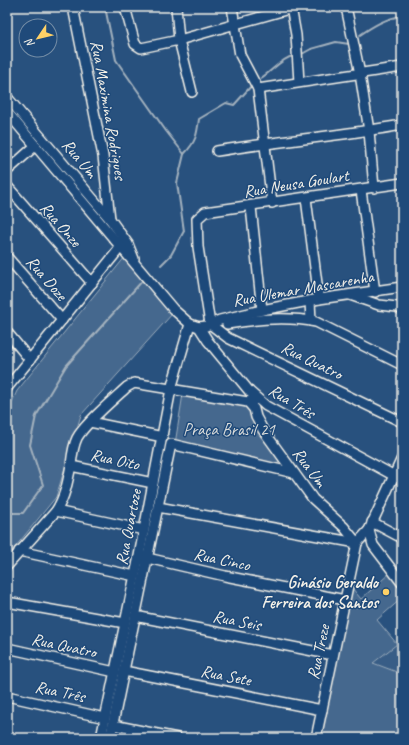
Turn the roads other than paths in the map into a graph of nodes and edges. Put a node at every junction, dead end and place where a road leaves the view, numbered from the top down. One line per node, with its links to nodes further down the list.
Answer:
1 (73, 7): 29 (street, Rua Maximina Rodrigues)
2 (125, 7): 8 (street)
3 (176, 7): 8 (street)
4 (232, 7): 7 (street)
5 (293, 7): 7 (street); 11 (street)
6 (346, 7): 10 (street)
7 (234, 24): 8 (street); 12 (street)
8 (179, 40): 13 (street)
9 (402, 67): 10 (street)
10 (360, 74): 11 (street); 17 (street)
11 (299, 82): 12 (street)
12 (258, 89): 18 (street)
13 (192, 92)
14 (7, 97): 29 (street, Rua Um)
15 (7, 112): 19 (street, Rua Um)
16 (402, 125): 17 (street)
17 (369, 131): 18 (street); 24 (street)
18 (265, 143): 20 (street); 27 (street)
19 (35, 146): 21 (street); 30 (street, Rua Um)
20 (217, 151)
21 (7, 171)
22 (402, 183): 24 (street, Rua Neusa Goulart)
23 (7, 186): 33 (street, Rua Onze)
24 (374, 188): 25 (street, Rua Neusa Goulart)
25 (361, 190): 26 (street, Rua Neusa Goulart); 35 (street)
26 (306, 198): 27 (street, Rua Neusa Goulart); 37 (street)
27 (272, 203): 28 (street, Rua Neusa Goulart)
28 (251, 206): 39 (street); 44 (street, Rua Neusa Goulart)
29 (110, 220): 32 (street, Rua Um)
30 (120, 248): 32 (street, Rua Um); 33 (street)
31 (7, 257): 41 (street, Rua Doze)
32 (136, 264): 43 (street, Rua Um)
33 (92, 283): 41 (street)
34 (402, 287): 35 (street, Rua Ulemar Mascarenha)
35 (375, 292): 36 (street, Rua Ulemar Mascarenha)
36 (348, 295): 37 (street, Rua Ulemar Mascarenha); 40 (street)
37 (319, 299): 38 (street, Rua Ulemar Mascarenha)
38 (310, 300): 39 (street, Rua Ulemar Mascarenha); 42 (street)
39 (262, 310): 44 (street, Rua Ulemar Mascarenha)
40 (402, 310)
41 (62, 320): 47 (street)
42 (311, 321): 44 (street); 48 (street)
43 (190, 324): 45 (street, Rua Um); 50 (street, Rua Quartoze)
44 (212, 325): 45 (street); 53 (street, Rua Quatro)
45 (199, 327): 51 (street, Rua Três)
46 (7, 332): 47 (street)
47 (30, 360): 49 (street)
48 (402, 365)
49 (7, 388)
50 (171, 389): 51 (street); 52 (street); 54 (street, Rua Quartoze)
51 (252, 401): 57 (street, Rua Um); 58 (street, Rua Três)
52 (90, 422): 54 (street); 56 (street)
53 (402, 422)
54 (163, 437): 60 (street, Rua Quartoze)
55 (402, 458): 58 (street)
56 (71, 466): 60 (street, Rua Oito); 62 (street)
57 (294, 473): 61 (street, Rua Quartoze); 68 (street, Rua Um)
58 (393, 475): 59 (street, Rua Três); 65 (street)
59 (402, 480)
60 (152, 487): 61 (street); 63 (street, Rua Quartoze)
61 (159, 502): 64 (street, Rua Quartoze); 68 (street)
62 (56, 511): 66 (street); 69 (street)
63 (146, 519): 64 (street); 66 (street, Rua Quartoze)
64 (155, 521): 70 (street, Rua Quartoze)
65 (371, 526): 67 (street); 68 (street); 73 (street)
66 (144, 530): 70 (street, Rua Quartoze)
67 (402, 538)
68 (357, 543): 74 (street, Rua Treze)
69 (19, 551): 71 (street); 72 (street)
70 (143, 557): 72 (street, Rua Quartoze); 74 (street, Rua Cinco); 76 (street, Rua Quartoze)
71 (7, 566)
72 (135, 576): 77 (street, Rua Quartoze)
73 (402, 583)
74 (345, 600): 79 (street, Rua Treze)
75 (7, 602): 77 (street)
76 (135, 616): 79 (street, Rua Seis); 80 (street, Rua Quartoze)
77 (125, 623): 80 (street, Rua Quartoze)
78 (7, 648): 80 (street, Rua Quatro)
79 (333, 655): 82 (street, Rua Treze)
80 (119, 672): 82 (street, Rua Sete); 83 (street, Rua Quartoze); 84 (street, Rua Quartoze)
81 (7, 696): 83 (street, Rua Três)
82 (322, 710): 88 (street, Rua Treze)
83 (105, 718): 85 (street, Rua Quartoze)
84 (113, 725): 86 (street, Rua Quartoze); 87 (street)
85 (101, 738)
86 (110, 738)
87 (177, 738)
88 (316, 738)

